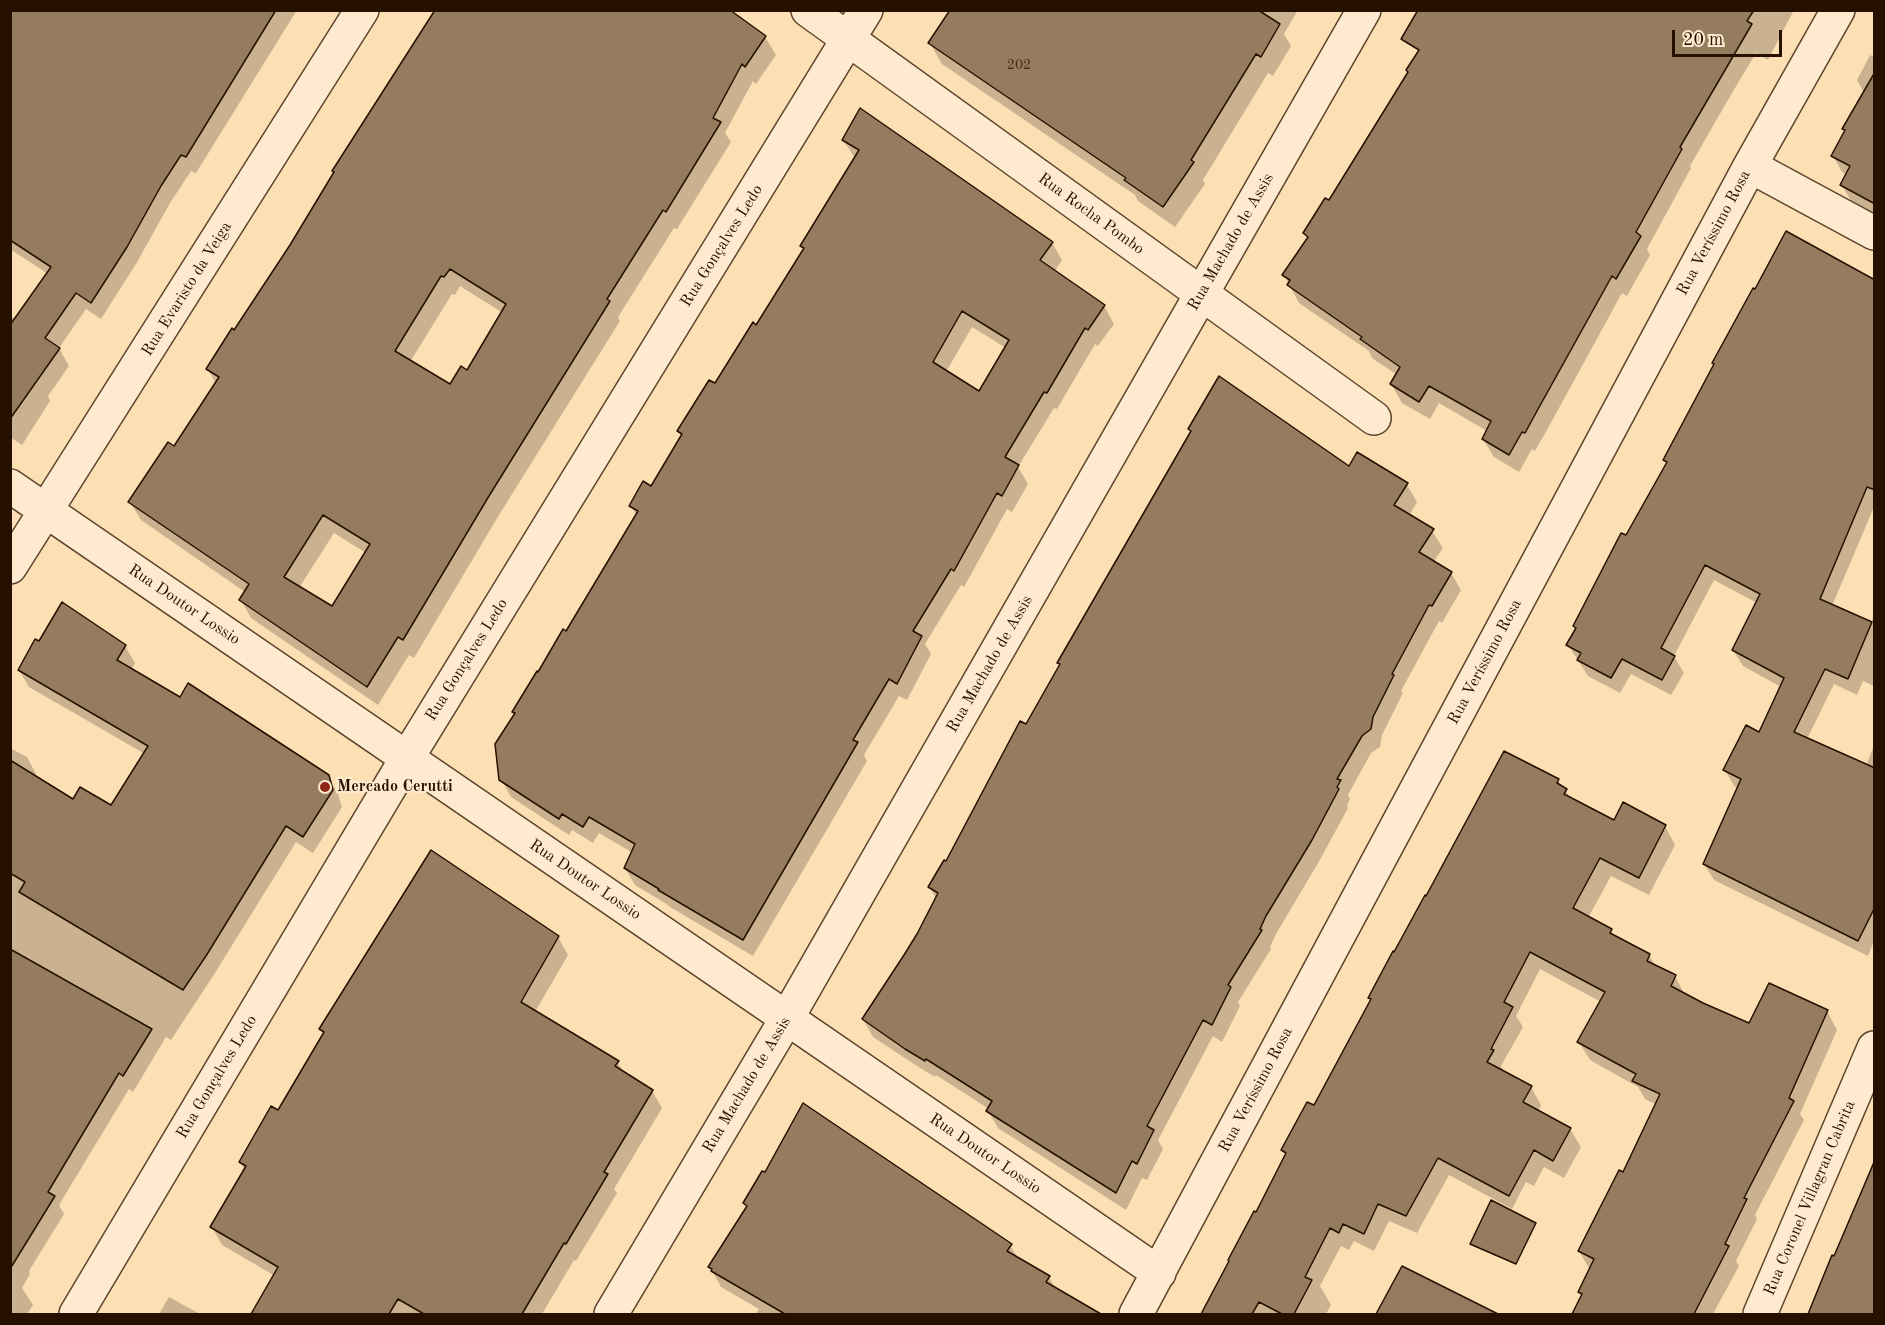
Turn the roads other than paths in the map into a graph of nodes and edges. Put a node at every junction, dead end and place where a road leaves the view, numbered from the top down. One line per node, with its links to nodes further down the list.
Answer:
1 (362, 10): 12 (street, Rua Evaristo da Veiga)
2 (808, 10): 6 (street, Rua Rocha Pombo)
3 (866, 10): 6 (street, Rua Gonçalves Ledo)
4 (1364, 10): 9 (street, Rua Machado de Assis)
5 (1838, 10): 7 (street, Rua Veríssimo Rosa)
6 (849, 40): 9 (street, Rua Rocha Pombo); 14 (street, Rua Gonçalves Ledo)
7 (1750, 166): 8 (street); 17 (street, Rua Veríssimo Rosa)
8 (1875, 233)
9 (1201, 294): 10 (street, Rua Rocha Pombo); 15 (street, Rua Machado de Assis)
10 (1374, 418)
11 (10, 486): 12 (street, Rua Doutor Lossio)
12 (47, 511): 13 (street, Rua Evaristo da Veiga); 14 (street, Rua Doutor Lossio)
13 (10, 567)
14 (407, 758): 15 (street, Rua Doutor Lossio); 18 (street, Rua Gonçalves Ledo)
15 (787, 1018): 17 (street, Rua Doutor Lossio); 19 (street, Rua Machado de Assis)
16 (1875, 1048): 21 (street, Rua Coronel Villagran Cabrita)
17 (1159, 1273): 20 (street, Rua Veríssimo Rosa)
18 (76, 1314)
19 (611, 1314)
20 (1136, 1314)
21 (1760, 1314)

